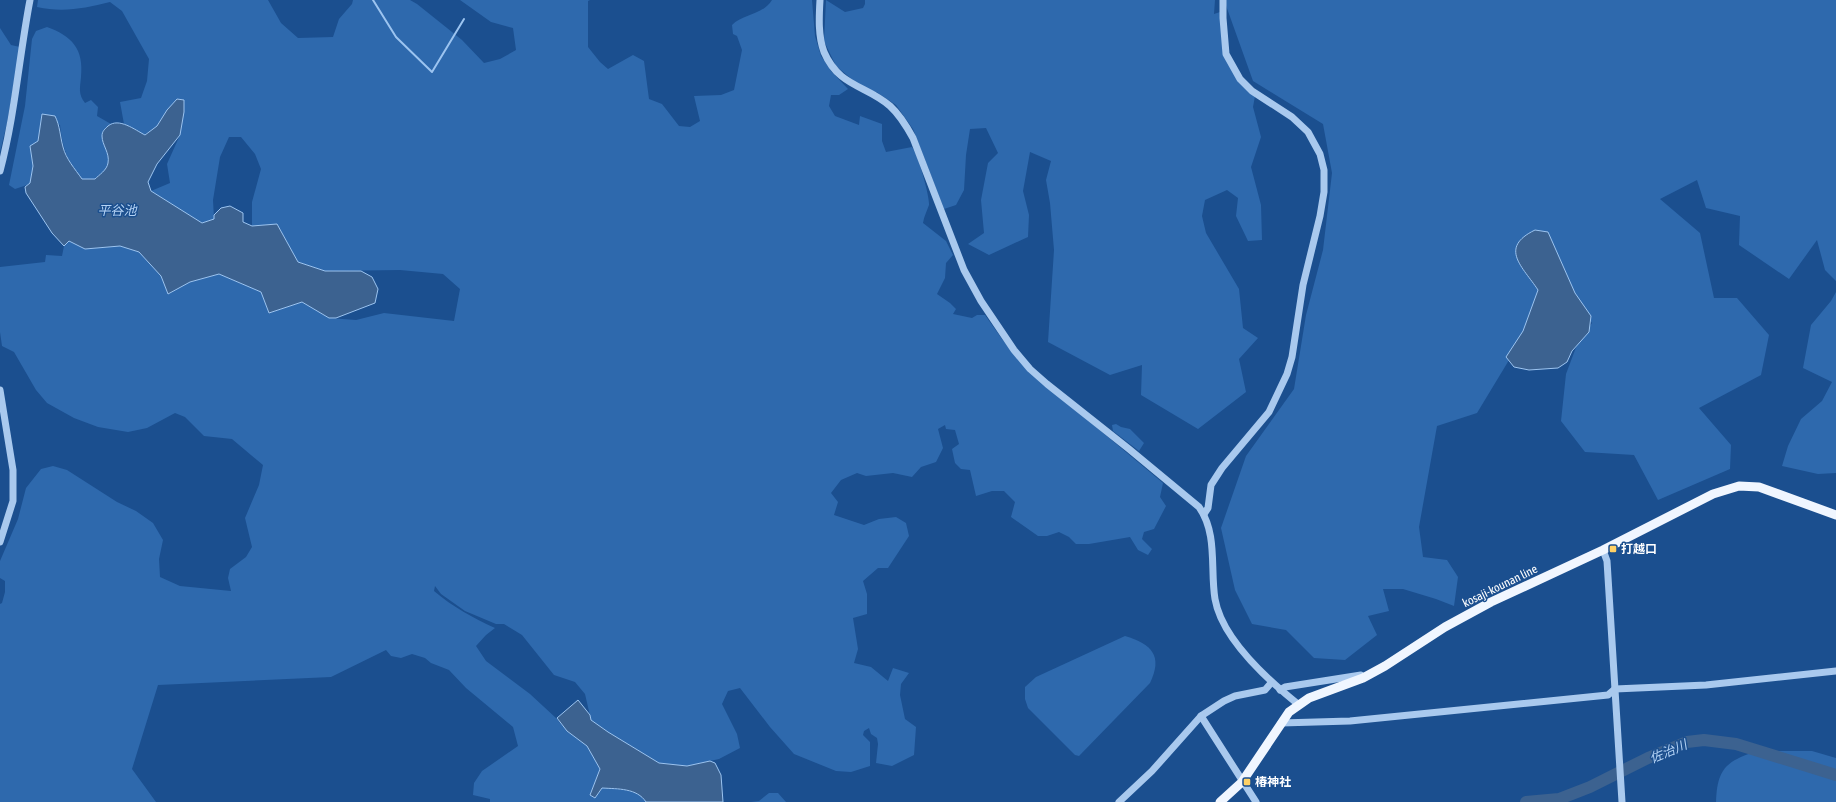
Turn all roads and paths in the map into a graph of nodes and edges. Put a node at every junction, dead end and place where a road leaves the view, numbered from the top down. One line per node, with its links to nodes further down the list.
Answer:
1 (30, 0): 4 (street)
2 (820, 0): 6 (street)
3 (1223, 0): 6 (street)
4 (0, 171)
5 (0, 390): 8 (street)
6 (1204, 514): 12 (street)
7 (1835, 516): 9 (main road, kosaji-kounan line)
8 (0, 542)
9 (1603, 550): 11 (main road, kosaji-kounan line); 13 (street)
10 (1836, 671): 13 (street)
11 (1363, 678): 14 (street); 15 (main road, kosaji-kounan line)
12 (1271, 683): 14 (street); 16 (street)
13 (1615, 688): 17 (street); 19 (street)
14 (1280, 690): 15 (street)
15 (1299, 705): 17 (main road, kosaji-kounan line)
16 (1201, 716): 18 (street); 20 (street)
17 (1281, 723): 18 (main road, kosaji-kounan line)
18 (1242, 782): 21 (main road, kosaji-kounan line); 22 (street)
19 (1619, 801)
20 (1119, 802)
21 (1220, 802)
22 (1256, 802)

